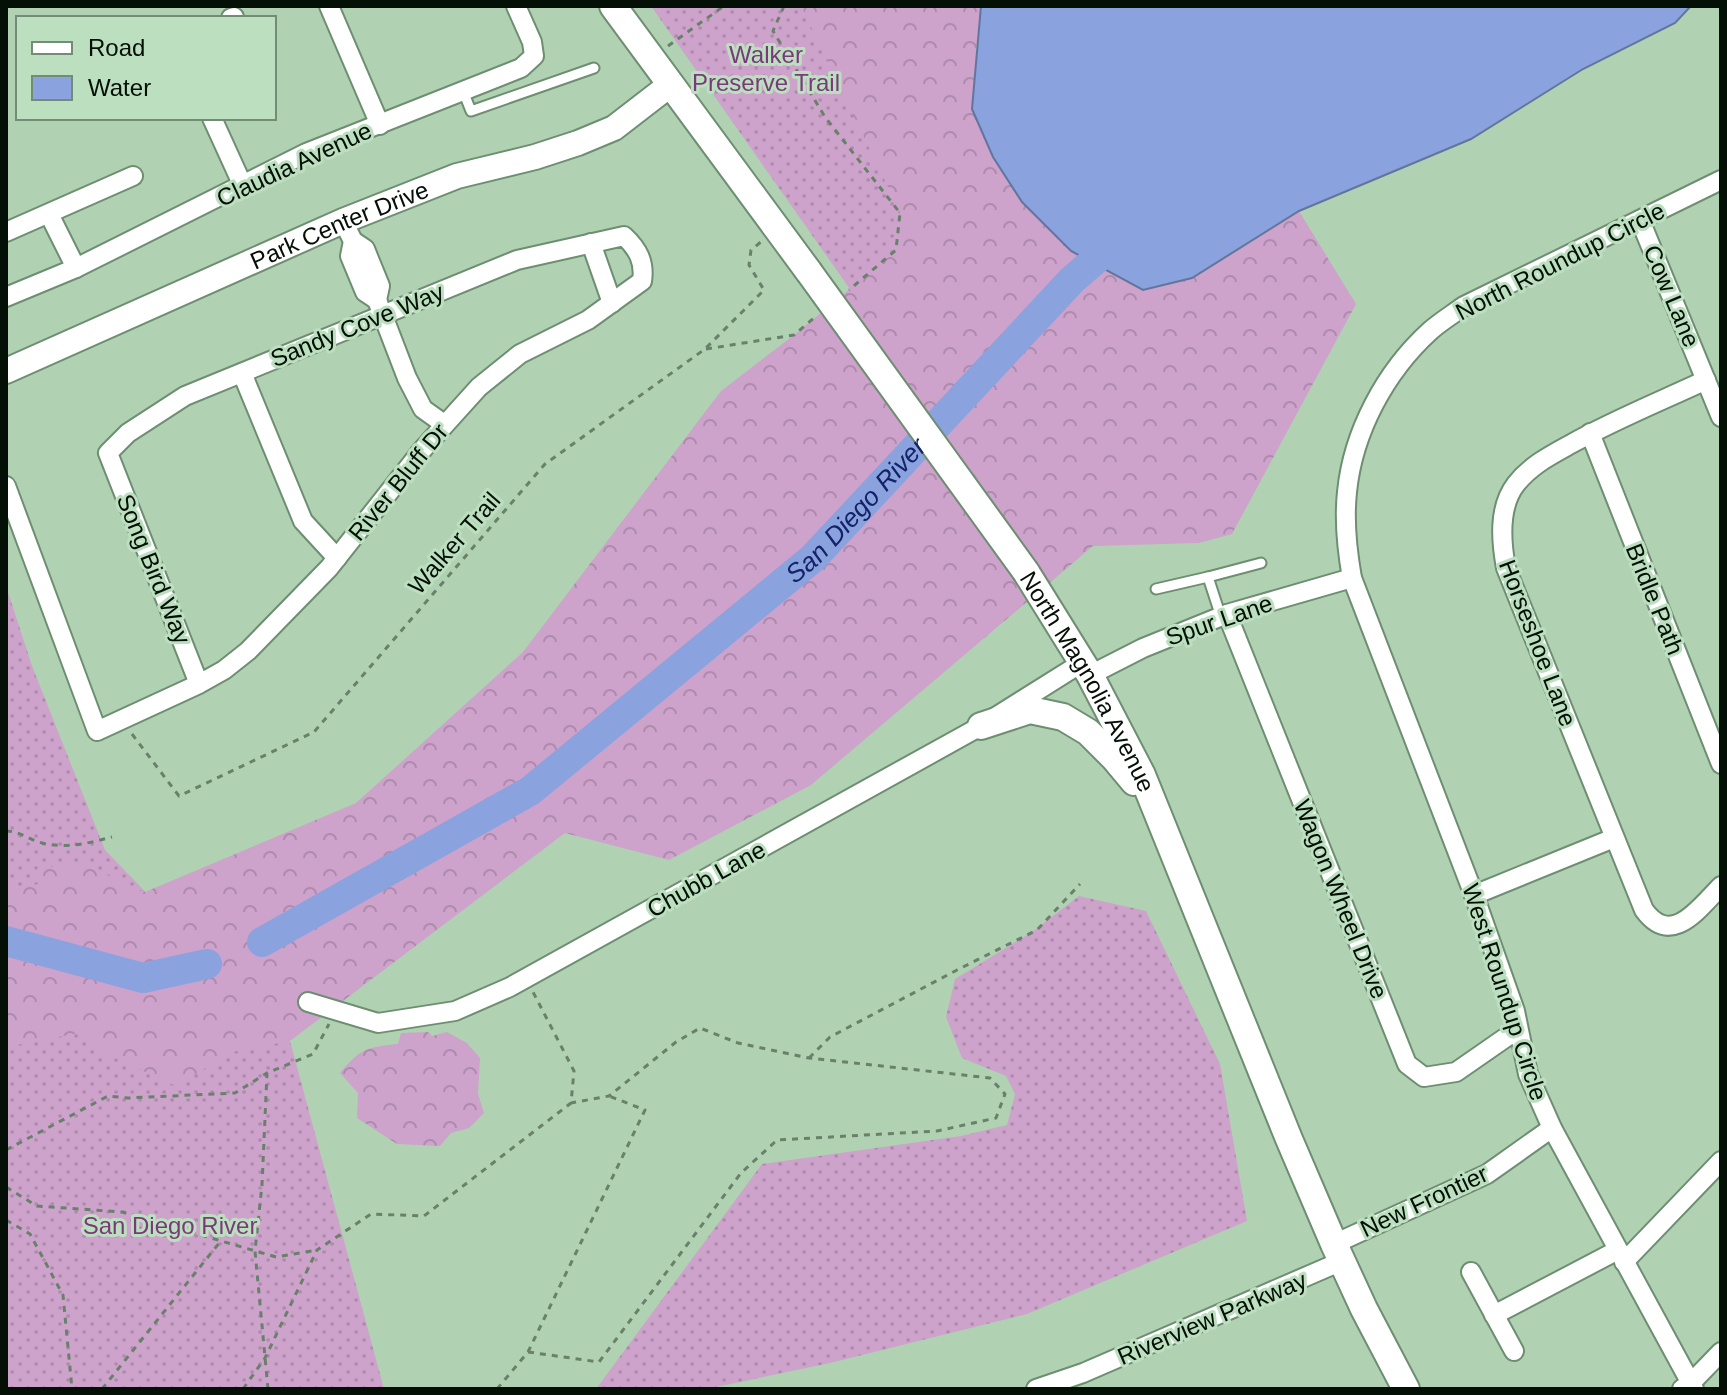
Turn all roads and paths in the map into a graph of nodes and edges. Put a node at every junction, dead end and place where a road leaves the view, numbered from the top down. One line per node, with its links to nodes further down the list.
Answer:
1 (329, 6): 11 (street)
2 (516, 6): 9 (street, Claudia Avenue)
3 (613, 6): 6 (main road, North Magnolia Avenue)
4 (724, 6): 6 (path)
5 (784, 6): 24 (path)
6 (651, 57): 8 (main road, North Magnolia Avenue)
7 (594, 68): 9 (lane)
8 (671, 84): 17 (main road, North Magnolia Avenue); 18 (street, Park Center Drive)
9 (463, 91): 11 (street, Claudia Avenue)
10 (213, 120): 14 (street)
11 (380, 125): 14 (street, Claudia Avenue)
12 (133, 176): 15 (street)
13 (1721, 180): 16 (street, North Roundup Circle)
14 (243, 186): 22 (street, Claudia Avenue)
15 (49, 214): 19 (street); 22 (street)
16 (1640, 220): 31 (street, Cow Lane); 40 (street, North Roundup Circle)
17 (778, 230): 28 (path, Walker Trail); 43 (main road, North Magnolia Avenue, bridge)
18 (348, 231): 26 (street); 29 (street, Park Center Drive)
19 (6, 232)
20 (624, 236): 21 (street, Sandy Cove Way); 25 (street, River Bluff Dr)
21 (591, 243): 25 (street); 26 (street, Sandy Cove Way)
22 (76, 268): 23 (street, Claudia Avenue)
23 (6, 297)
24 (839, 298)
25 (612, 303): 33 (street, River Bluff Dr)
26 (380, 308): 30 (street, Sandy Cove Way); 33 (street)
27 (817, 316): 28 (path)
28 (705, 349): 45 (path, Walker Trail)
29 (6, 371)
30 (242, 373): 35 (street, Sandy Cove Way); 37 (street)
31 (1706, 380): 32 (street, Cow Lane); 34 (street, Horseshoe Lane)
32 (1721, 417)
33 (444, 424): 37 (street, River Bluff Dr)
34 (1590, 433): 47 (street, Bridle Path); 51 (street, Horseshoe Lane)
35 (108, 453): 44 (street, Song Bird Way)
36 (6, 486): 45 (street)
37 (337, 558): 44 (street, River Bluff Dr)
38 (1261, 563): 39 (lane)
39 (1208, 577): 41 (lane); 42 (lane)
40 (1352, 578): 42 (street, Spur Lane); 54 (street, West Roundup Circle)
41 (1156, 589)
42 (1224, 615): 43 (street, Spur Lane); 58 (street, Wagon Wheel Drive)
43 (1087, 668): 46 (street, Chubb Lane); 48 (main road, North Magnolia Avenue)
44 (199, 684): 45 (street, River Bluff Dr)
45 (122, 721)
46 (981, 726): 48 (main road); 55 (street, Chubb Lane)
47 (1721, 764)
48 (1156, 809): 71 (main road, North Magnolia Avenue)
49 (6, 831): 50 (path)
50 (112, 837)
51 (1614, 838): 53 (street, Horseshoe Lane); 54 (street)
52 (1080, 884): 59 (path)
53 (1721, 886)
54 (1474, 895): 58 (street, West Roundup Circle)
55 (526, 978): 57 (street, Chubb Lane); 62 (path)
56 (308, 1002): 57 (street, Chubb Lane)
57 (337, 1010): 60 (path)
58 (1518, 1029): 63 (street, West Roundup Circle)
59 (809, 1058): 61 (path); 76 (path)
60 (267, 1073): 64 (path); 70 (path)
61 (609, 1096): 62 (path); 76 (path)
62 (571, 1103): 69 (path)
63 (1552, 1128): 71 (street, New Frontier); 72 (street, West Roundup Circle)
64 (6, 1150)
65 (1721, 1161): 72 (street)
66 (6, 1187): 68 (path)
67 (6, 1220): 80 (path)
68 (220, 1241): 70 (path); 81 (path)
69 (317, 1250): 70 (path); 78 (path)
70 (255, 1251): 78 (path)
71 (1338, 1253): 85 (street, Riverview Parkway); 86 (main road, North Magnolia Avenue)
72 (1621, 1256): 74 (street); 79 (street, West Roundup Circle)
73 (1471, 1272): 74 (street)
74 (1494, 1315): 75 (street)
75 (1514, 1351)
76 (528, 1352): 84 (path)
77 (1721, 1352): 79 (street)
78 (265, 1358): 82 (path); 83 (path)
79 (1689, 1387)
80 (72, 1389)
81 (102, 1389)
82 (243, 1389)
83 (268, 1389)
84 (497, 1389)
85 (1036, 1389)
86 (1406, 1389)

